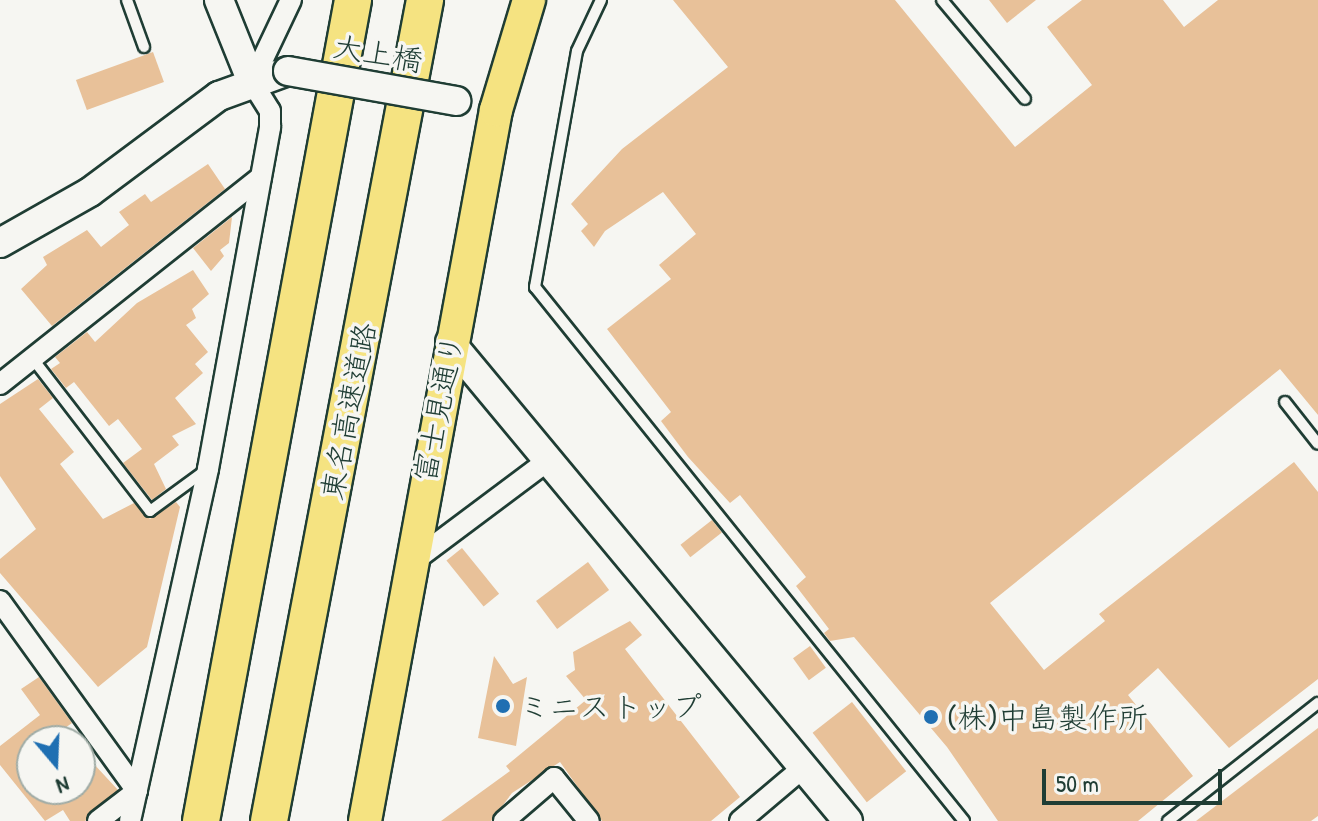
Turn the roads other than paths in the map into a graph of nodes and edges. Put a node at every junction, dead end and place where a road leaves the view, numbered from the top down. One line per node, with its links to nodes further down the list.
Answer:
1 (127, 0): 9 (lane)
2 (219, 0): 10 (street)
3 (291, 0): 10 (street)
4 (353, 0): 29 (highway)
5 (425, 0): 30 (highway, 東名高速道路)
6 (529, 0): 12 (main road, 富士見通り)
7 (601, 0): 36 (lane)
8 (942, 0): 11 (lane)
9 (144, 47)
10 (252, 82): 12 (street, 大上橋, bridge); 13 (street); 14 (street)
11 (1025, 99)
12 (496, 110): 15 (main road, 富士見通り)
13 (261, 177): 16 (street); 21 (street)
14 (0, 243)
15 (450, 342): 20 (street); 22 (main road, 富士見通り)
16 (33, 359): 17 (street); 21 (lane)
17 (0, 384)
18 (1285, 402): 19 (lane)
19 (1318, 444)
20 (546, 462): 22 (street); 25 (street)
21 (208, 469): 26 (street)
22 (411, 563): 31 (main road, 富士見通り)
23 (0, 601): 26 (street)
24 (1318, 703): 37 (lane)
25 (804, 767): 34 (street); 35 (street)
26 (137, 791): 27 (street); 28 (street)
27 (98, 821)
28 (130, 821)
29 (201, 821)
30 (269, 821)
31 (365, 821)
32 (504, 821): 33 (street)
33 (589, 821)
34 (740, 821)
35 (848, 821)
36 (964, 821)
37 (1168, 821)

